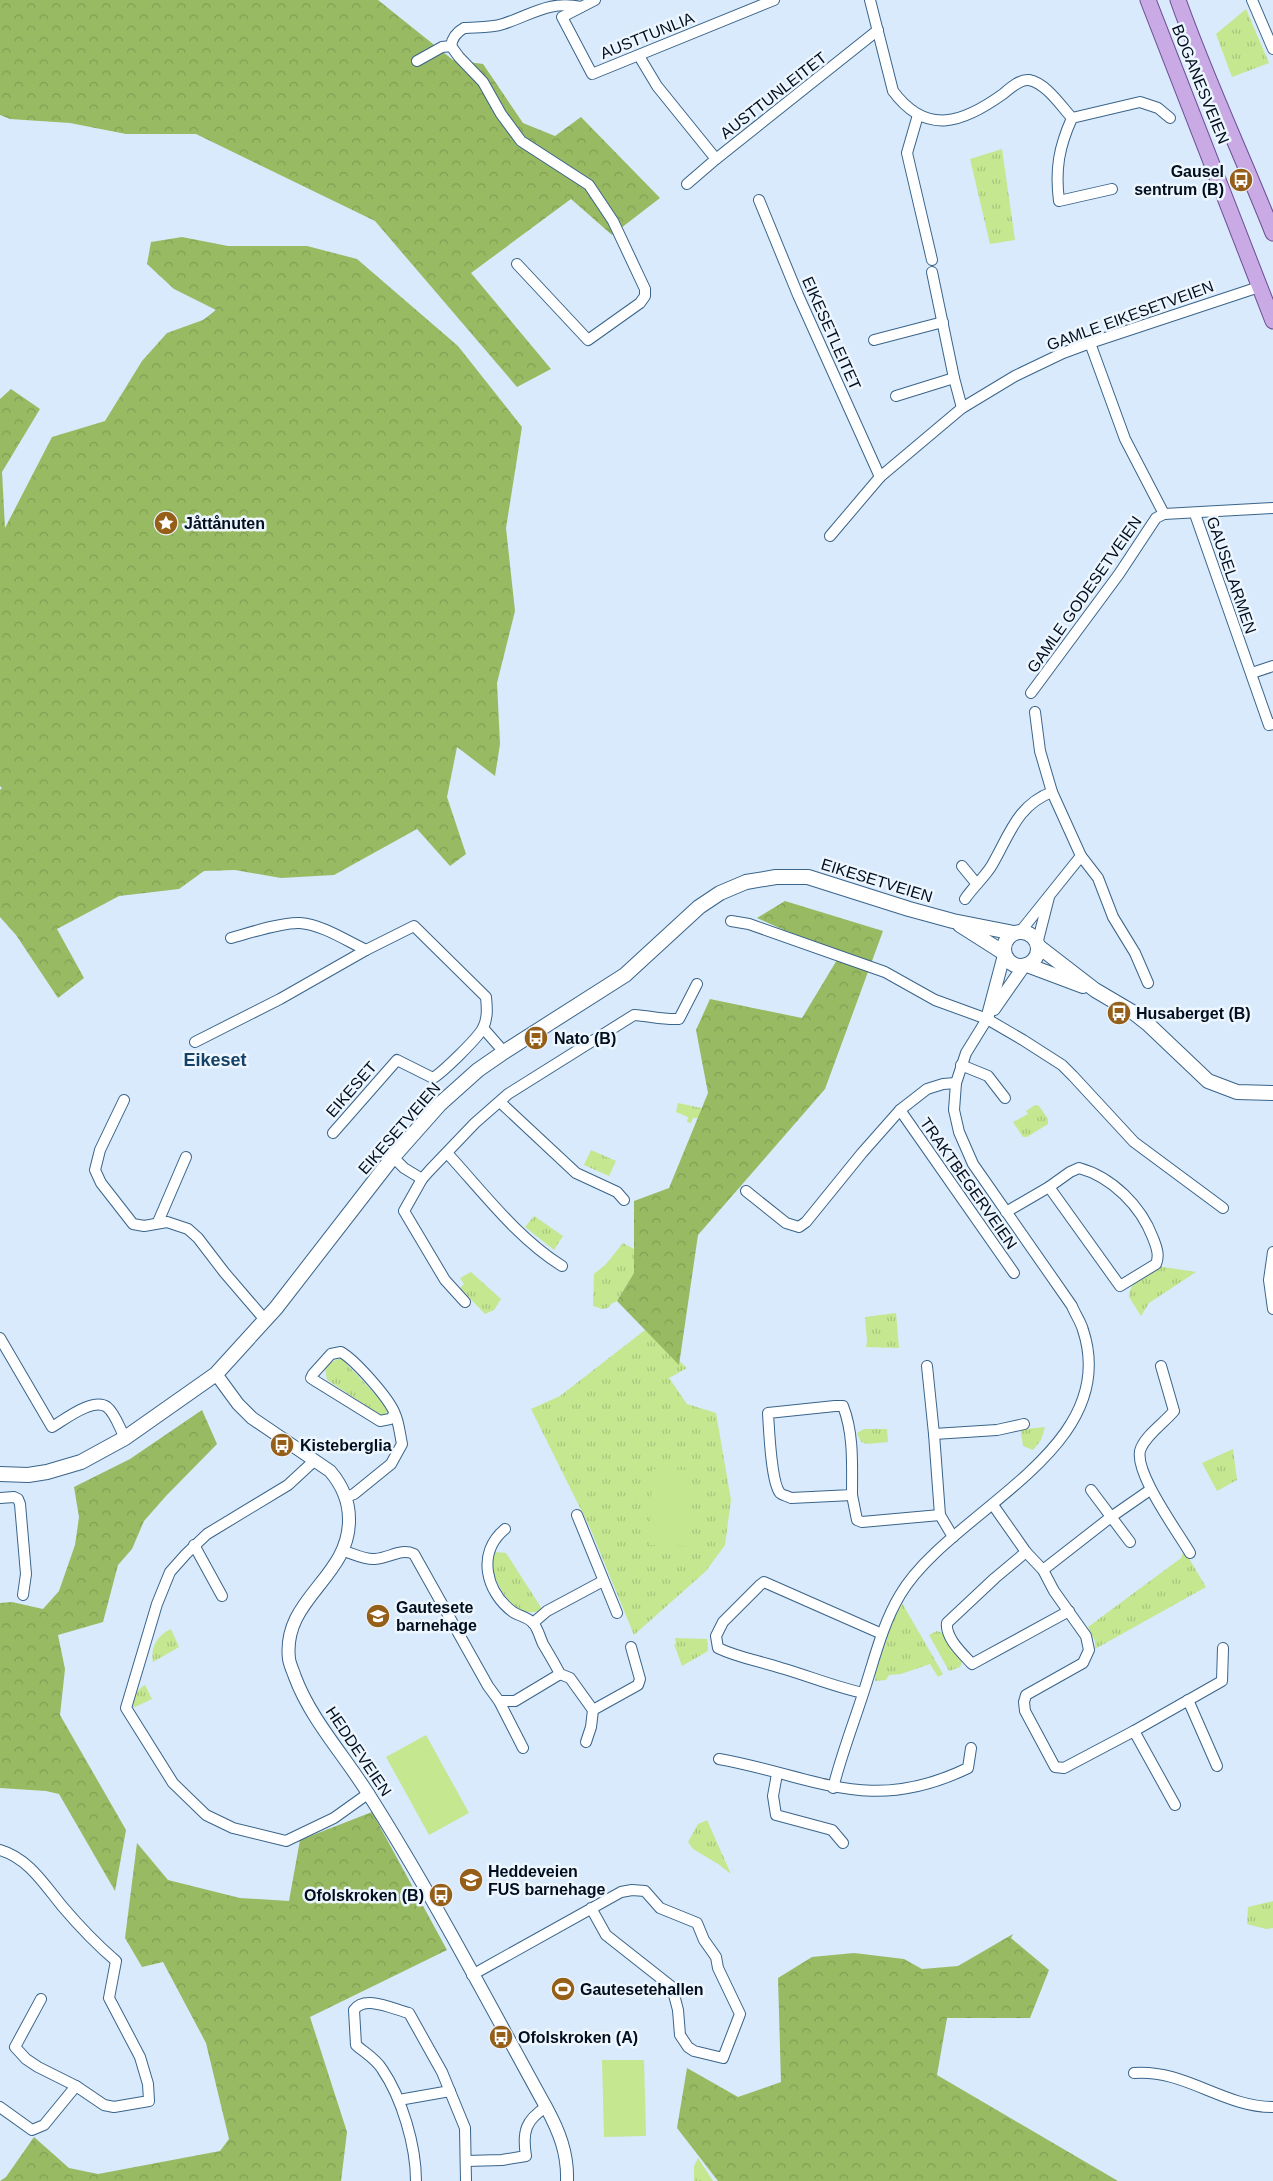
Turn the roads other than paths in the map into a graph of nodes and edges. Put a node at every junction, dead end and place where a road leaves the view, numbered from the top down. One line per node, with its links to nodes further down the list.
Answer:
1 (595, 0): 7 (street)
2 (774, 0): 11 (street, AUSTTUNLIA)
3 (870, 0): 8 (street)
4 (1148, 0): 24 (main road, BOGANESVEIEN)
5 (1178, 0): 20 (main road, BOGANESVEIEN)
6 (1252, 0): 10 (street)
7 (580, 6): 9 (street); 11 (street, AUSTTUNLIA)
8 (878, 30): 13 (street); 16 (street, AUSTTUNLEITET)
9 (451, 46): 12 (street); 22 (street)
10 (1273, 49)
11 (639, 56): 16 (street, AUSTTUNLEITET)
12 (417, 61)
13 (918, 115): 14 (street); 21 (street)
14 (1072, 118): 15 (street); 18 (street)
15 (1170, 118)
16 (716, 159): 17 (street)
17 (687, 184)
18 (1112, 189)
19 (759, 200): 32 (street, EIKESETLEITET)
20 (1273, 233)
21 (932, 260)
22 (517, 264)
23 (932, 272): 26 (street)
24 (1259, 287): 25 (main road, BOGANESVEIEN); 28 (street, GAMLE EIKESETVEIEN)
25 (1273, 321)
26 (943, 322): 27 (street); 29 (street)
27 (874, 340)
28 (1090, 343): 31 (street, GAMLE EIKESETVEIEN); 34 (street, GAMLE GODESETVEIEN)
29 (954, 378): 30 (street); 31 (street)
30 (896, 396)
31 (962, 408): 32 (street, GAMLE EIKESETVEIEN)
32 (880, 477): 36 (street, GAMLE EIKESETVEIEN)
33 (1273, 508): 35 (street, GAMLE GODESETVEIEN)
34 (1164, 514): 35 (street, GAMLE GODESETVEIEN); 39 (street, GAMLE GODESETVEIEN)
35 (1195, 514): 38 (street, GAUSELARMEN)
36 (830, 536)
37 (1273, 666): 38 (street)
38 (1252, 674): 41 (street, GAUSELARMEN)
39 (1031, 693)
40 (1035, 712): 42 (street)
41 (1273, 724)
42 (1052, 792): 43 (street); 45 (street)
43 (1080, 856): 46 (street); 56 (street)
44 (962, 866): 45 (street)
45 (976, 883): 47 (street)
46 (1049, 893): 50 (street); 52 (street)
47 (965, 899)
48 (731, 921): 59 (street)
49 (953, 921): 50 (main road, EIKESETVEIEN); 54 (main road, EIKESETVEIEN); 62 (main road, EIKESETVEIEN)
50 (1017, 932): 52 (main road); 54 (main road)
51 (231, 938): 53 (street)
52 (1038, 945): 55 (main road); 58 (main road)
53 (366, 950): 60 (street); 61 (street)
54 (1004, 954): 55 (main road); 59 (street)
55 (1025, 966): 58 (main road); 59 (street)
56 (1148, 983)
57 (697, 984): 68 (street)
58 (1094, 990): 65 (main road)
59 (987, 1019): 63 (street); 78 (street)
60 (483, 1028): 62 (street); 70 (street, EIKESET)
61 (195, 1042)
62 (504, 1052): 73 (main road, EIKESETVEIEN)
63 (961, 1065): 64 (street); 66 (street)
64 (956, 1083): 69 (street, TRAKTBEGERVEIEN); 79 (street)
65 (1273, 1093)
66 (1004, 1098)
67 (124, 1100): 80 (street)
68 (500, 1102): 71 (street); 77 (street)
69 (900, 1110): 76 (street, TRAKTBEGERVEIEN); 83 (street, TRAKTBEGERVEIEN)
70 (333, 1133)
71 (447, 1152): 74 (street); 82 (street)
72 (186, 1157): 80 (street)
73 (392, 1157): 74 (street); 86 (main road, EIKESETVEIEN)
74 (422, 1179): 84 (street)
75 (1049, 1187): 75 (street); 79 (street)
76 (746, 1190)
77 (624, 1200)
78 (1223, 1208)
79 (1006, 1212): 102 (street)
80 (158, 1222): 86 (street)
81 (1273, 1252): 85 (street)
82 (562, 1266)
83 (1014, 1273)
84 (465, 1302)
85 (1273, 1309)
86 (267, 1319): 90 (main road, EIKESETVEIEN)
87 (0, 1338): 94 (street)
88 (927, 1366): 93 (street)
89 (1161, 1366): 98 (street)
90 (216, 1374): 94 (main road, EIKESETVEIEN); 95 (street, HEDDEVEIEN)
91 (395, 1414): 91 (street); 100 (street)
92 (1024, 1424): 93 (street)
93 (934, 1434): 104 (street)
94 (125, 1438): 96 (main road, EIKESETVEIEN)
95 (315, 1460): 100 (street, HEDDEVEIEN); 109 (street)
96 (0, 1474)
97 (1091, 1490): 105 (street)
98 (1150, 1490): 105 (street); 112 (street)
99 (852, 1495): 99 (street); 104 (street)
100 (346, 1496): 110 (street, HEDDEVEIEN)
101 (0, 1498): 115 (street)
102 (993, 1505): 107 (street); 111 (street)
103 (577, 1515): 114 (street)
104 (940, 1515): 107 (street)
105 (1111, 1517): 108 (street); 113 (street)
106 (505, 1530): 119 (street)
107 (953, 1537): 120 (street)
108 (1130, 1542)
109 (194, 1545): 116 (street); 136 (street)
110 (344, 1551): 126 (street); 136 (street, HEDDEVEIEN)
111 (1026, 1552): 113 (street); 117 (street)
112 (1190, 1553)
113 (1043, 1570): 117 (street)
114 (603, 1581): 118 (street); 119 (street)
115 (23, 1595)
116 (222, 1596)
117 (1069, 1611): 128 (street)
118 (617, 1612)
119 (534, 1623): 123 (street)
120 (882, 1634): 124 (street); 124 (street)
121 (631, 1647): 127 (street)
122 (1223, 1648): 125 (street)
123 (560, 1674): 126 (street); 127 (street)
124 (864, 1692): 135 (street)
125 (1188, 1700): 128 (street); 133 (street)
126 (499, 1701): 130 (street)
127 (593, 1710): 129 (street)
128 (1134, 1731): 137 (street)
129 (586, 1742)
130 (523, 1748)
131 (971, 1748): 135 (street)
132 (719, 1760): 134 (street)
133 (1217, 1766)
134 (777, 1774): 135 (street); 138 (street)
135 (833, 1788)
136 (369, 1794): 141 (street, HEDDEVEIEN)
137 (1175, 1805)
138 (843, 1843)
139 (0, 1850): 144 (street)
140 (592, 1908): 140 (street); 141 (street)
141 (472, 1975): 148 (street, HEDDEVEIEN)
142 (41, 1999): 144 (street)
143 (1134, 2073): 149 (street)
144 (76, 2086): 147 (street)
145 (450, 2091): 146 (street); 146 (street); 150 (street)
146 (399, 2100): 151 (street)
147 (0, 2107)
148 (546, 2107): 150 (street); 153 (street, HEDDEVEIEN)
149 (1273, 2107)
150 (466, 2161): 152 (street)
151 (416, 2181)
152 (466, 2181)
153 (567, 2181)

